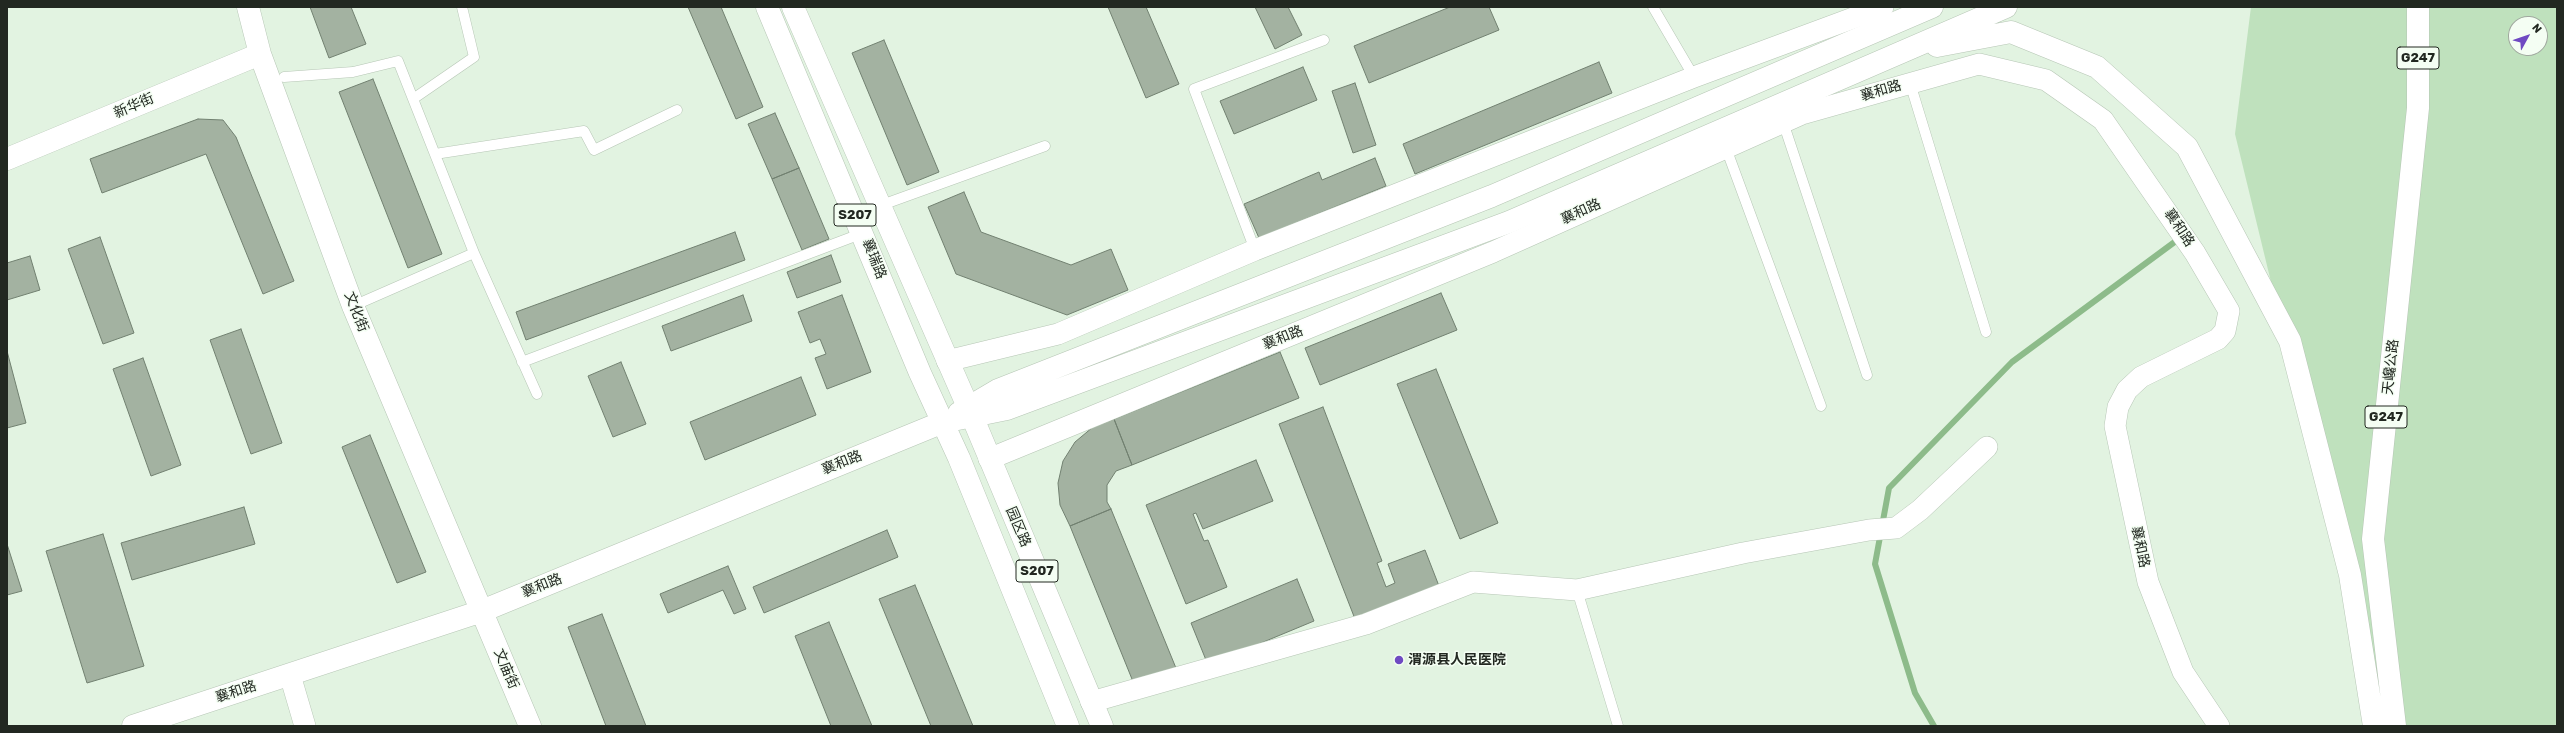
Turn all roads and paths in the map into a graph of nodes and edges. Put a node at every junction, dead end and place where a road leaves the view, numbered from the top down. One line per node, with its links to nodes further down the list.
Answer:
1 (248, 7): 13 (main road, 文化街)
2 (462, 7): 18 (lane)
3 (767, 7): 27 (main road, 襄瑞路 / S207)
4 (793, 7): 26 (main road, 襄瑞路 / S207)
5 (1653, 7): 16 (lane)
6 (1883, 7): 11 (street)
7 (1932, 7): 38 (main road)
8 (2006, 7): 14 (main road)
9 (2418, 7): 19 (main road, 天巉公路 / G247)
10 (2426, 7): 19 (main road)
11 (1856, 11): 16 (street)
12 (1324, 40): 28 (lane)
13 (260, 54): 25 (main road, 新华街); 30 (main road, 文化街)
14 (1894, 54): 37 (main road); 52 (main road)
15 (284, 77): 18 (lane)
16 (1694, 77): 28 (street)
17 (1910, 83): 21 (street, 襄和路); 31 (lane); 51 (street, 襄和路)
18 (413, 99): 24 (lane)
19 (2418, 108): 53 (main road, 天巉公路 / G247)
20 (677, 110): 24 (lane)
21 (1783, 122): 23 (street, 襄和路); 34 (lane)
22 (1044, 146): 26 (lane)
23 (1726, 148): 36 (lane); 40 (street, 襄和路)
24 (435, 154): 29 (lane)
25 (7, 159)
26 (879, 206): 32 (main road, 襄瑞路 / S207)
27 (863, 233): 33 (lane); 38 (main road, 襄瑞路 / S207)
28 (1255, 250): 32 (street)
29 (474, 253): 30 (lane); 33 (lane)
30 (353, 306): 42 (main road, 文化街)
31 (1986, 332)
32 (947, 361): 37 (main road, 襄瑞路 / S207)
33 (522, 362): 35 (lane)
34 (1867, 375)
35 (537, 394)
36 (1821, 406)
37 (972, 416): 38 (main road); 40 (main road, 园区路 / S207)
38 (942, 422): 42 (main road, 襄和路); 48 (main road, 园区路 / S207)
39 (1987, 447): 41 (street)
40 (990, 459): 44 (main road, 园区路 / S207)
41 (1577, 590): 44 (street); 50 (lane)
42 (482, 611): 43 (main road, 襄和路); 47 (main road, 文庙街)
43 (290, 674): 45 (main road, 襄和路); 46 (street)
44 (1092, 702): 49 (main road, 园区路 / S207)
45 (133, 726)
46 (305, 726)
47 (530, 726)
48 (1068, 726)
49 (1102, 726)
50 (1618, 726)
51 (2219, 726)
52 (2374, 726)
53 (2395, 726)

